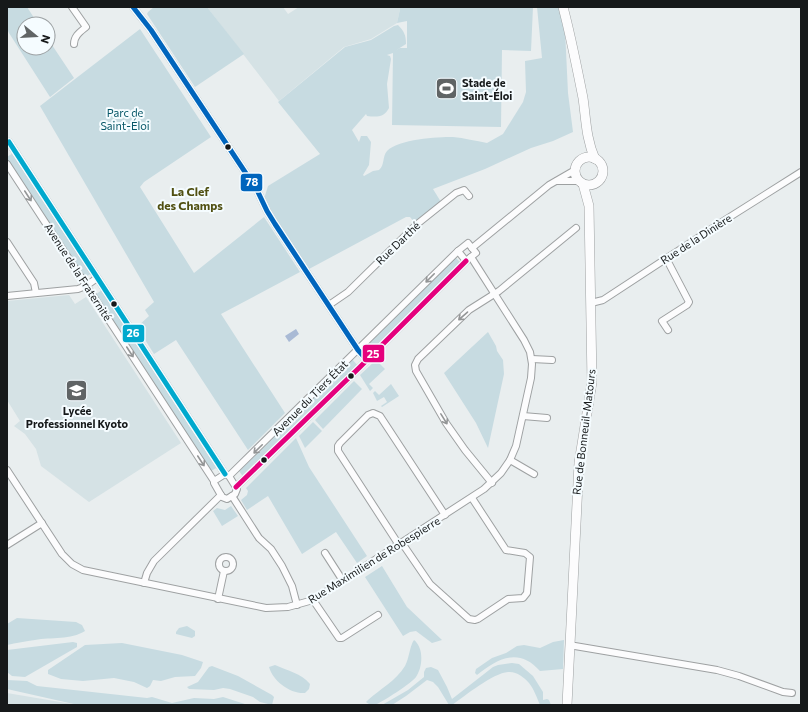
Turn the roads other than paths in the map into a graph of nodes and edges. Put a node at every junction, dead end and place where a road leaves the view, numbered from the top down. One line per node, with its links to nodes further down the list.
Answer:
1 (72, 7): 4 (street)
2 (133, 7): 29 (street)
3 (563, 7): 5 (main road)
4 (74, 44)
5 (587, 134): 7 (main road); 8 (main road)
6 (8, 142): 23 (street, Avenue de la Fraternité)
7 (583, 159): 8 (main road); 10 (main road)
8 (595, 159): 14 (main road)
9 (7, 164): 24 (street, Avenue de la Fraternité, one-way to 24)
10 (575, 170): 12 (street); 13 (main road)
11 (801, 172): 21 (street, Rue de la Dinière)
12 (556, 181): 13 (street); 19 (street)
13 (581, 182): 14 (main road); 16 (main road, Rue de Bonneuil-Matours)
14 (596, 184): 16 (main road, Rue de Bonneuil-Matours)
15 (469, 196): 29 (street, Rue Darthé)
16 (589, 206): 28 (main road, Rue de Bonneuil-Matours)
17 (576, 228): 26 (street)
18 (7, 242): 25 (street)
19 (472, 248): 20 (street); 22 (street)
20 (458, 251): 22 (street, Rue Maximilien de Robespierre); 31 (street, Avenue du Tiers État, one-way to 31)
21 (666, 258): 28 (street, Rue de la Dinière); 30 (street)
22 (468, 259): 26 (street, Rue Maximilien de Robespierre); 33 (street, Avenue du Tiers État)
23 (97, 278): 24 (street); 40 (street, Avenue de la Fraternité)
24 (86, 286): 25 (street); 41 (street, Avenue de la Fraternité, one-way to 41)
25 (36, 293): 27 (street)
26 (494, 293): 32 (street, Rue Maximilien de Robespierre); 42 (street, one-way to 42)
27 (7, 296)
28 (591, 303): 59 (main road, Rue de Bonneuil-Matours)
29 (329, 305): 31 (street)
30 (668, 330)
31 (358, 350): 33 (street); 40 (street, Avenue du Tiers État, one-way to 40)
32 (532, 359): 34 (street); 35 (street, Rue Maximilien de Robespierre)
33 (368, 360): 43 (street, Avenue du Tiers État)
34 (552, 360)
35 (523, 416): 36 (street); 37 (street, Rue Maximilien de Robespierre)
36 (547, 418)
37 (510, 460): 39 (street); 42 (street, Rue Maximilien de Robespierre)
38 (7, 470): 48 (street, Rue Maximilien de Robespierre)
39 (534, 474)
40 (227, 475): 41 (street); 43 (street)
41 (214, 481): 44 (street)
42 (492, 483): 46 (street, Rue Maximilien de Robespierre)
43 (236, 488): 45 (street)
44 (221, 495): 45 (street); 54 (street)
45 (232, 496): 57 (street)
46 (472, 498): 47 (street, Rue Maximilien de Robespierre); 49 (street)
47 (445, 515): 49 (street, Rue Maximilien de Robespierre); 49 (street)
48 (42, 523): 50 (street); 54 (street, Rue Maximilien de Robespierre)
49 (400, 544): 53 (street, Rue Maximilien de Robespierre)
50 (7, 546)
51 (325, 553): 53 (street)
52 (224, 572): 55 (street)
53 (344, 581): 56 (street, Rue Maximilien de Robespierre)
54 (144, 583): 55 (street, Rue Maximilien de Robespierre)
55 (218, 599): 57 (street, Rue Maximilien de Robespierre)
56 (313, 600): 57 (street, Rue Maximilien de Robespierre); 58 (street)
57 (297, 605)
58 (378, 615)
59 (569, 645): 60 (street); 61 (main road, Rue de Bonneuil-Matours)
60 (792, 693)
61 (566, 705)

